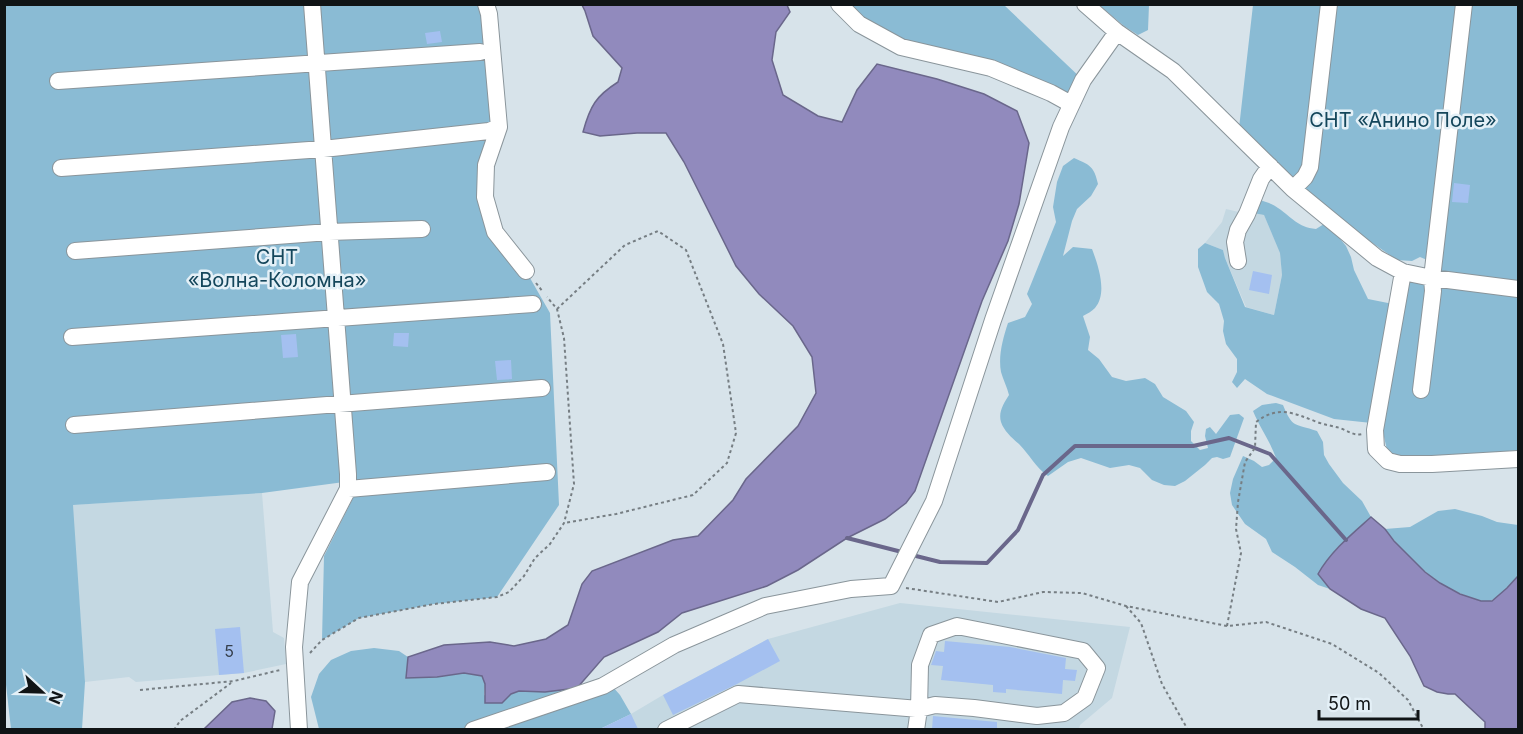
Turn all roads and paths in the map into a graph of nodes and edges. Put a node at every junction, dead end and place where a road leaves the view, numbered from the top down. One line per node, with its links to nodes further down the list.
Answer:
1 (312, 4): 9 (street)
2 (486, 4): 12 (street)
3 (839, 4): 11 (street)
4 (1086, 4): 7 (street)
5 (1329, 4): 16 (street)
6 (1464, 4): 23 (street)
7 (1117, 32): 11 (street); 14 (street)
8 (480, 52): 9 (street)
9 (316, 63): 10 (street); 13 (street)
10 (58, 81)
11 (1071, 104): 38 (street)
12 (499, 127): 13 (street); 21 (street)
13 (322, 149): 15 (street); 18 (street)
14 (1270, 166): 16 (street); 20 (street)
15 (61, 168)
16 (1293, 189): 22 (street)
17 (422, 229): 18 (street)
18 (329, 232): 19 (street); 27 (street)
19 (75, 251)
20 (1238, 261)
21 (526, 271): 26 (path)
22 (1403, 272): 23 (street); 33 (street)
23 (1432, 278): 24 (street); 30 (street)
24 (1518, 289)
25 (533, 304): 27 (street)
26 (557, 309): 37 (path); 37 (path)
27 (336, 318): 28 (street); 31 (street)
28 (72, 337)
29 (542, 388): 31 (street)
30 (1421, 390)
31 (342, 403): 32 (street); 36 (street)
32 (74, 425)
33 (1374, 430): 34 (street); 40 (path)
34 (1518, 459)
35 (547, 472): 36 (street)
36 (348, 489): 41 (street)
37 (564, 523): 41 (path)
38 (891, 586): 39 (path); 47 (street)
39 (1126, 606): 40 (path); 50 (path)
40 (1227, 626): 51 (path)
41 (296, 667): 42 (path); 46 (street)
42 (234, 681): 43 (path); 45 (path)
43 (140, 690)
44 (919, 709): 44 (street); 48 (street); 49 (street)
45 (174, 729)
46 (299, 729)
47 (473, 729)
48 (666, 729)
49 (916, 729)
50 (1188, 729)
51 (1424, 729)

